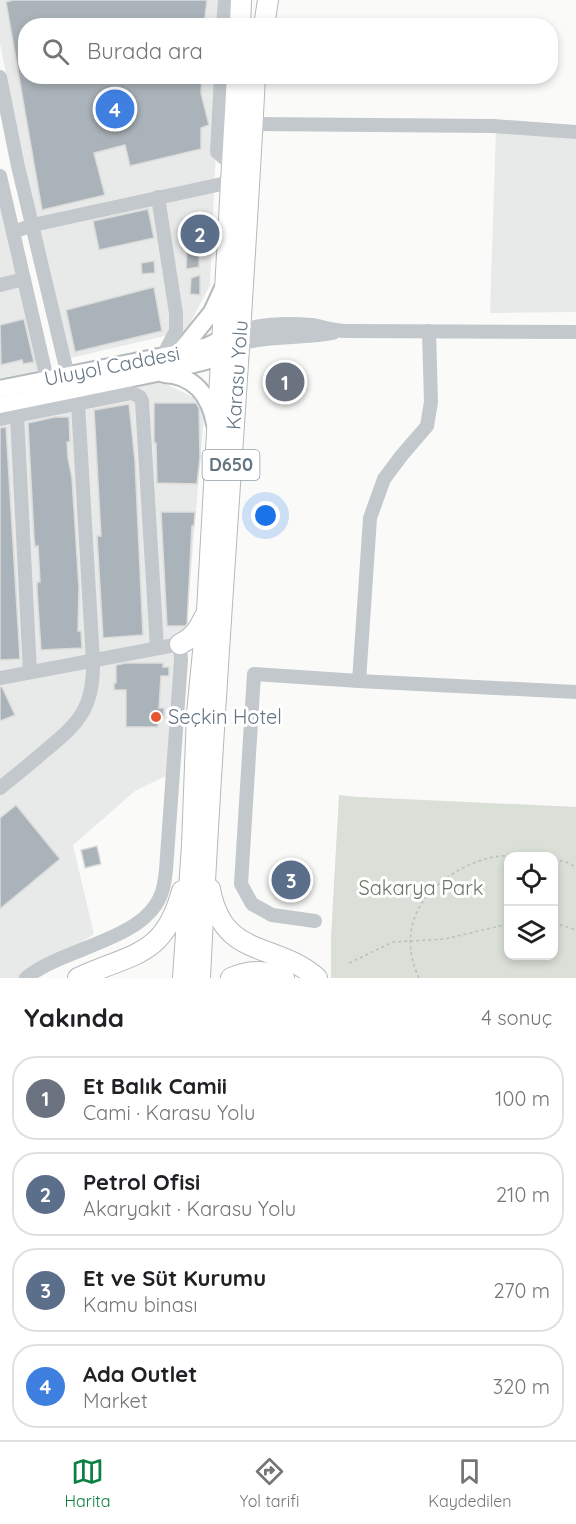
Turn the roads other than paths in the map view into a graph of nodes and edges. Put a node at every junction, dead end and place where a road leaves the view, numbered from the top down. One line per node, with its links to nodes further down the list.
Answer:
1 (225, 0): 6 (street)
2 (234, 0): 7 (highway)
3 (241, 0): 8 (highway)
4 (258, 0): 9 (highway)
5 (268, 0): 10 (highway)
6 (224, 18)
7 (235, 18)
8 (240, 18)
9 (257, 18)
10 (265, 18)
11 (0, 77): 21 (street)
12 (221, 84): 18 (street)
13 (238, 84): 15 (highway, Karasu Yolu / D650)
14 (252, 84): 15 (highway, Karasu Yolu / D650)
15 (244, 102): 16 (highway, Karasu Yolu / D650); 18 (highway, Karasu Yolu / D650)
16 (253, 124): 17 (street); 28 (highway, Karasu Yolu / D650)
17 (576, 132)
18 (232, 173): 20 (street); 24 (highway, Karasu Yolu / D650)
19 (0, 176): 22 (street)
20 (158, 197): 21 (street); 30 (street)
21 (33, 225): 22 (street); 33 (street)
22 (13, 232): 23 (street)
23 (24, 279): 25 (street); 32 (street)
24 (226, 281): 28 (highway, Karasu Yolu / D650); 29 (main road)
25 (0, 285)
26 (429, 331): 27 (street); 28 (street); 45 (street)
27 (576, 332)
28 (230, 342): 29 (main road, Uluyol Caddesi); 31 (main road, Uluyol Caddesi); 38 (highway, Karasu Yolu / D650); 48 (highway, Karasu Yolu / D650)
29 (179, 353): 30 (main road, Uluyol Caddesi)
30 (162, 357): 33 (main road, Uluyol Caddesi)
31 (157, 374): 33 (main road, Uluyol Caddesi); 38 (main road)
32 (47, 379): 33 (main road, Uluyol Caddesi); 34 (main road, Uluyol Caddesi)
33 (72, 388): 35 (main road, Uluyol Caddesi); 36 (street); 41 (street); 42 (street)
34 (0, 389)
35 (0, 405)
36 (17, 416): 37 (street); 43 (street)
37 (0, 419)
38 (216, 432): 39 (highway, Karasu Yolu / D650)
39 (207, 611): 40 (highway); 48 (highway, Karasu Yolu / D650)
40 (180, 644): 41 (street); 50 (street)
41 (157, 648): 42 (street)
42 (93, 659): 43 (street); 47 (street)
43 (30, 672): 44 (street)
44 (0, 678)
45 (359, 681): 46 (street); 49 (street)
46 (576, 692)
47 (0, 788)
48 (199, 849): 51 (highway, D650); 52 (highway, D650); 53 (highway, D650); 56 (highway)
49 (315, 921)
50 (26, 978)
51 (78, 978)
52 (183, 978)
53 (200, 978)
54 (231, 978): 55 (highway)
55 (285, 978)
56 (317, 978)

